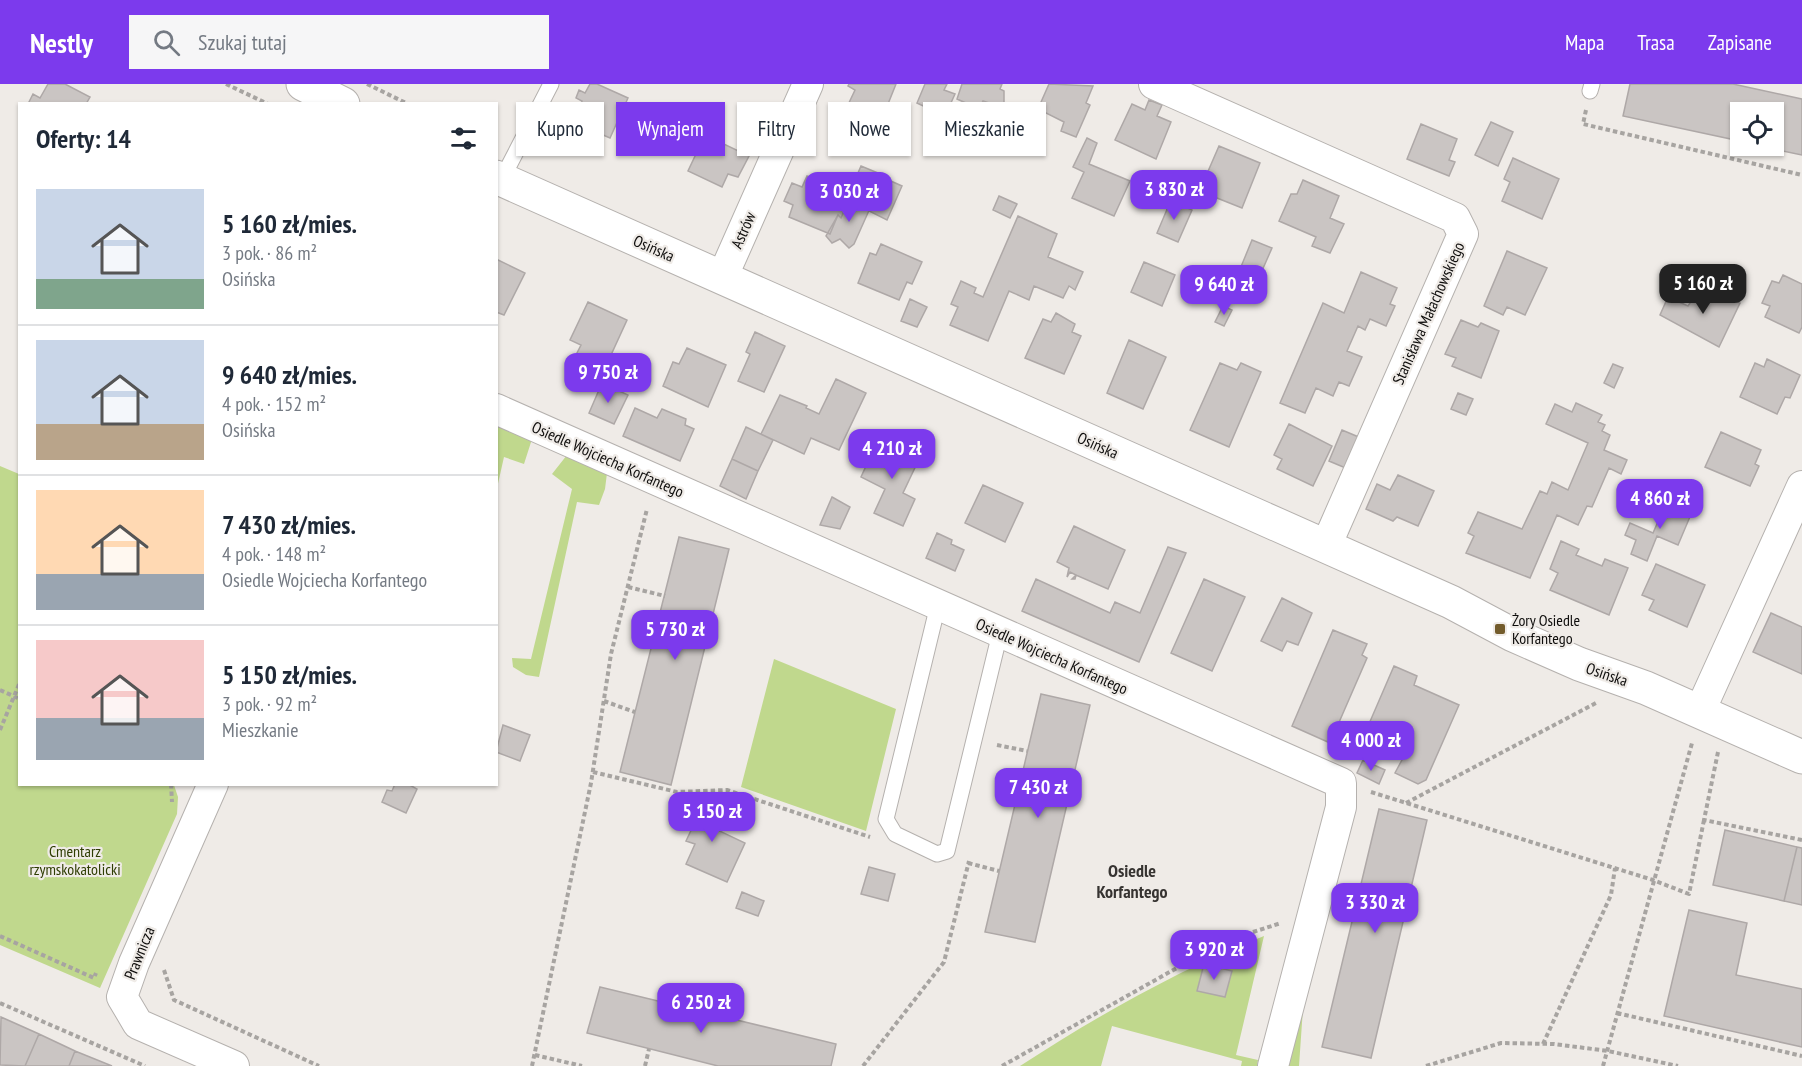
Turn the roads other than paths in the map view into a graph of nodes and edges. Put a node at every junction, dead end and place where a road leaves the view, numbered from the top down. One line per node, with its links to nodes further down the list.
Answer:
1 (303, 84): 5 (street)
2 (551, 84): 6 (lane)
3 (808, 84): 7 (street, Astrów)
4 (1154, 84): 10 (street, Stanisława Małachowskiego)
5 (339, 102)
6 (499, 178): 7 (street, Osińska)
7 (722, 278): 10 (street, Osińska)
8 (498, 410): 11 (street, Osiedle Wojciecha Korfantego)
9 (1802, 486): 13 (street)
10 (1326, 546): 13 (street, Osińska)
11 (938, 605): 12 (street, Osiedle Wojciecha Korfantego); 12 (lane)
12 (1000, 633): 17 (street, Osiedle Wojciecha Korfantego)
13 (1700, 711): 14 (street, Osińska)
14 (1802, 757)
15 (212, 786): 16 (street, Prawnicza)
16 (234, 1066)
17 (1273, 1066)

